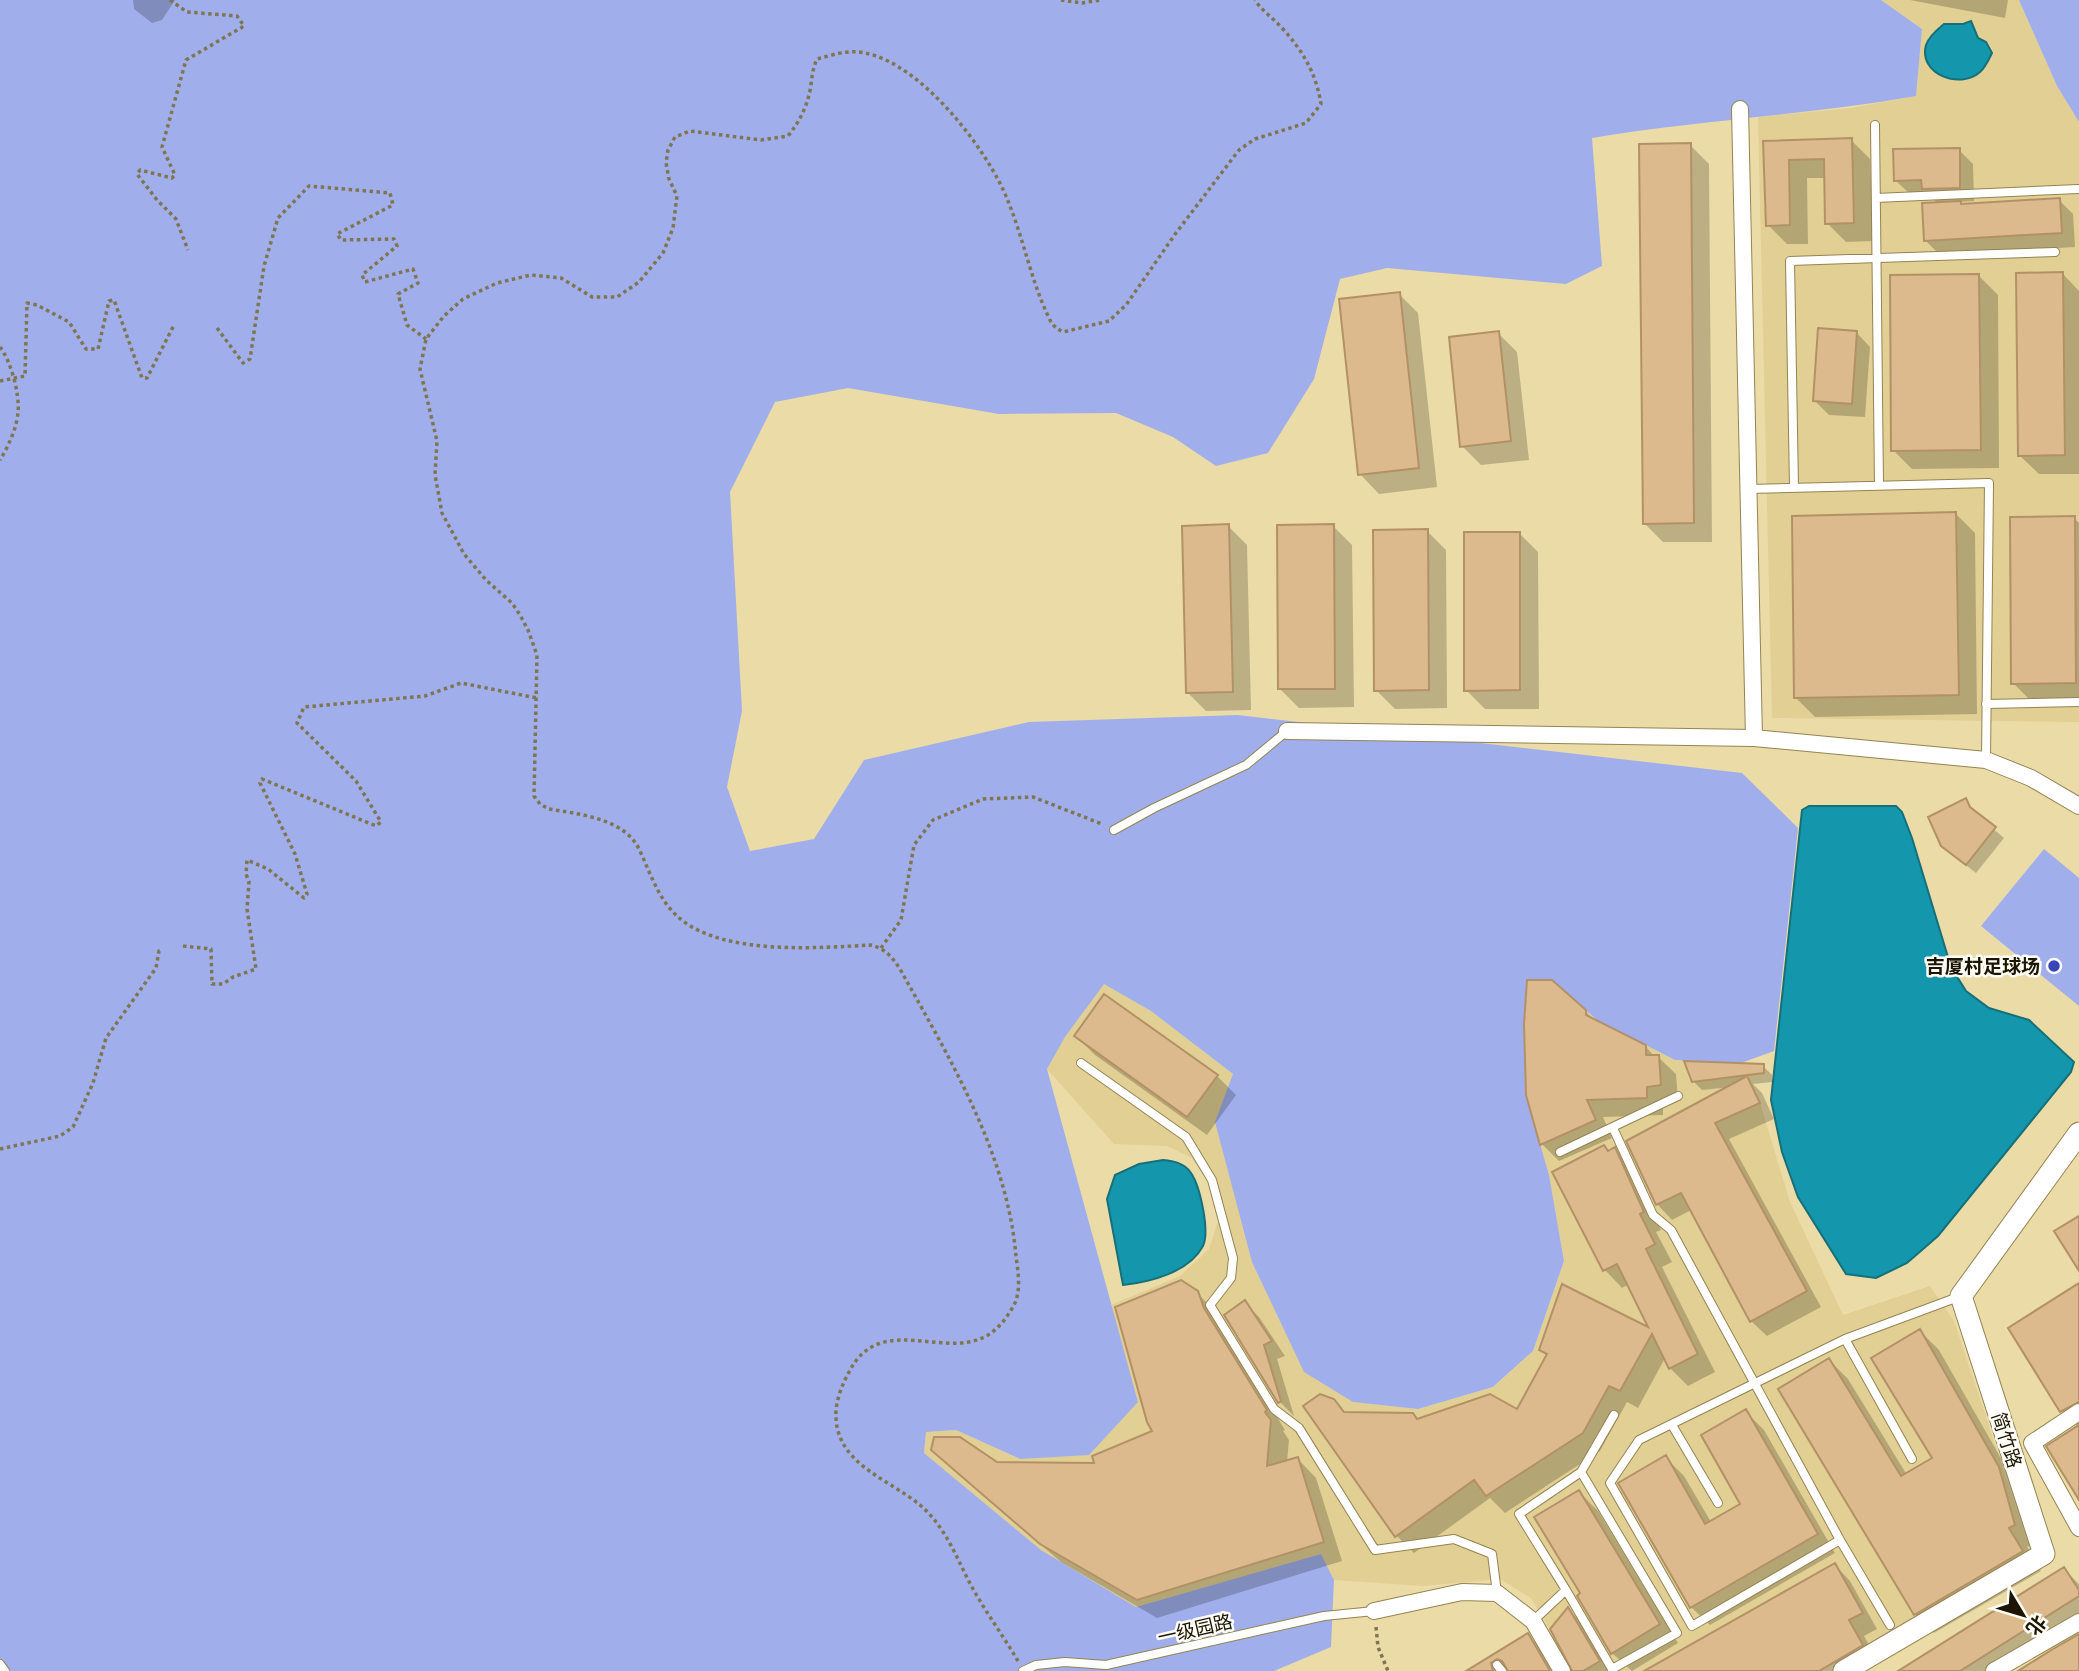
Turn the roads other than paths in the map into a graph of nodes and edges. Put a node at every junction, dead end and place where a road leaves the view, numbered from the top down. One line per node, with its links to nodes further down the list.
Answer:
1 (1740, 109): 9 (street)
2 (1875, 125): 4 (lane)
3 (2078, 189): 4 (lane)
4 (1876, 198): 6 (lane)
5 (2055, 252): 6 (lane)
6 (1877, 260): 7 (lane); 8 (lane)
7 (1879, 485): 8 (lane); 11 (lane)
8 (1794, 487): 9 (lane)
9 (1748, 489): 13 (street)
10 (2079, 702): 11 (lane)
11 (1986, 704): 14 (lane)
12 (1287, 731): 13 (street); 16 (lane)
13 (1754, 738): 14 (street)
14 (1986, 760): 15 (street)
15 (2079, 806)
16 (1114, 830)
17 (1081, 1063): 34 (lane)
18 (1678, 1096): 19 (lane)
19 (1613, 1128): 21 (lane); 24 (lane)
20 (2079, 1133): 22 (street)
21 (1560, 1152)
22 (1961, 1296): 23 (lane); 43 (street, 简竹路)
23 (1845, 1339): 24 (lane); 28 (lane)
24 (1756, 1383): 27 (lane); 32 (lane)
25 (2079, 1412): 31 (street)
26 (1614, 1415): 29 (lane)
27 (1672, 1424): 30 (lane); 32 (lane)
28 (1912, 1460)
29 (1581, 1472): 33 (lane); 33 (lane)
30 (1718, 1503)
31 (2079, 1528)
32 (1840, 1539): 38 (lane)
33 (1566, 1590): 36 (lane)
34 (1497, 1593): 35 (street); 36 (street)
35 (1374, 1611): 41 (lane, 一级园路)
36 (1533, 1621): 42 (street)
37 (2079, 1622): 44 (street)
38 (1890, 1625)
39 (0, 1664): 40 (lane)
40 (5, 1671)
41 (1024, 1671)
42 (1562, 1671)
43 (1844, 1671)
44 (1994, 1671)

